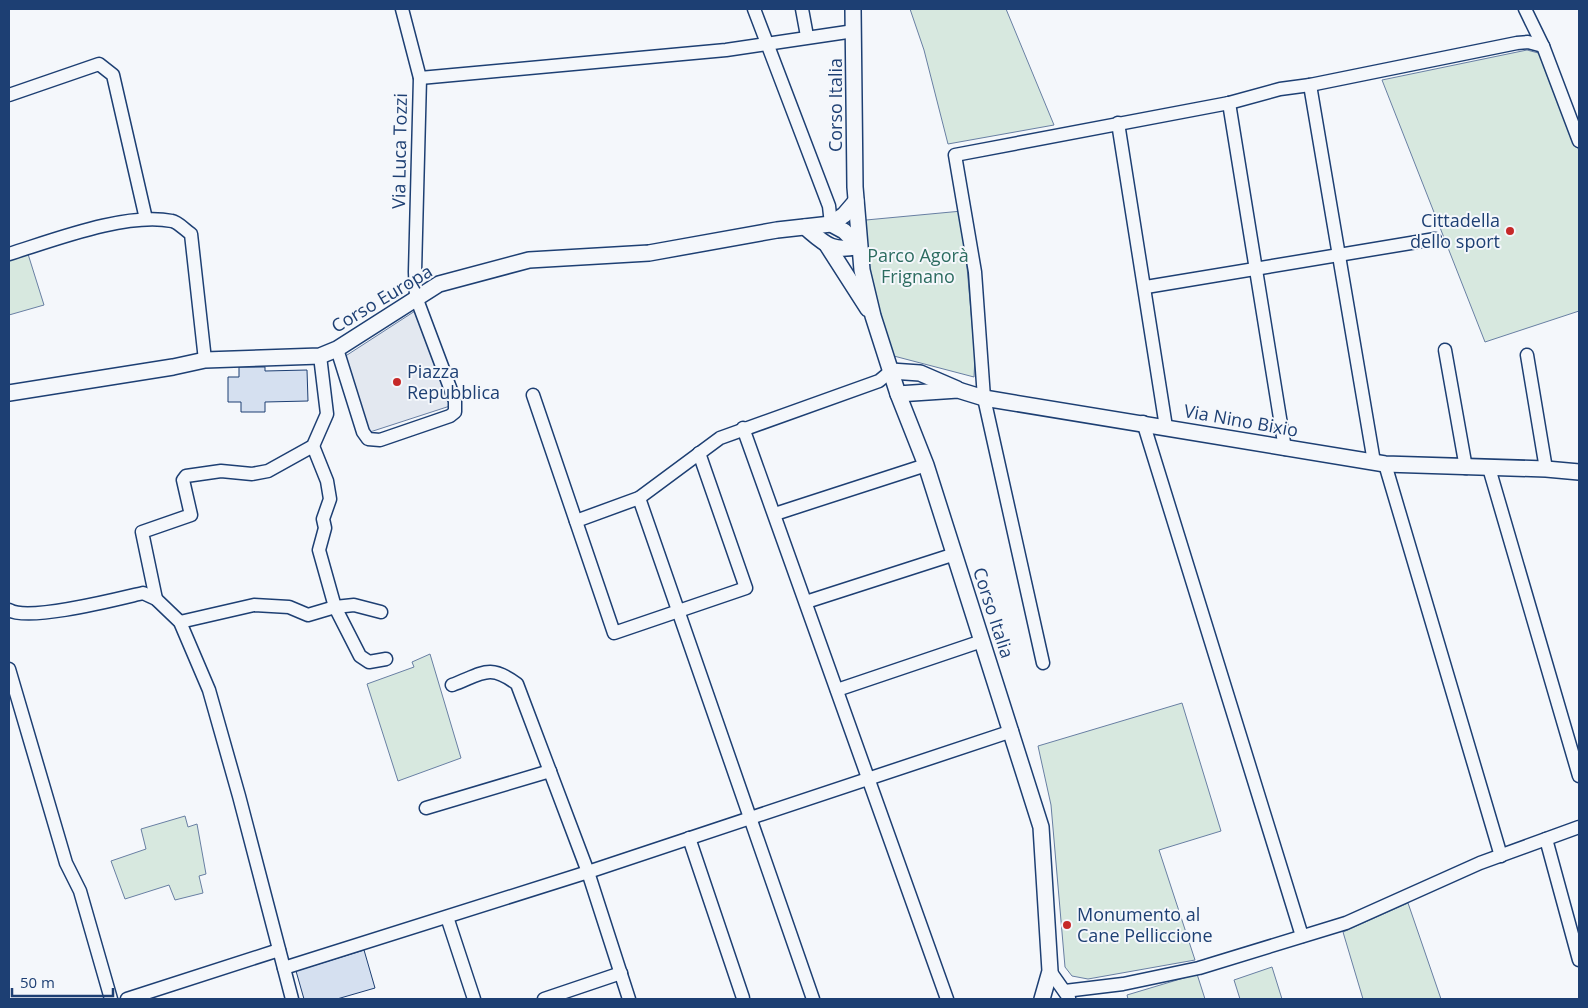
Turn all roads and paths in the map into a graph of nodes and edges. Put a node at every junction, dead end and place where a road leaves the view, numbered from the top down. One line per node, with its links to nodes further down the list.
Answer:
1 (402, 9): 10 (street, Via Luca Tozzi)
2 (754, 9): 8 (street)
3 (802, 9): 7 (street)
4 (853, 9): 6 (street, Corso Italia)
5 (1526, 9): 9 (street)
6 (854, 31): 7 (street); 16 (street, Corso Italia)
7 (807, 36): 8 (street)
8 (768, 44): 10 (street); 18 (street)
9 (1543, 46): 11 (street); 15 (street)
10 (420, 78): 27 (street, Via Luca Tozzi)
11 (1310, 85): 13 (street); 24 (street)
12 (9, 95): 17 (street)
13 (1229, 103): 14 (street); 25 (street)
14 (1118, 123): 26 (street); 39 (street)
15 (1579, 141)
16 (856, 201): 18 (street); 22 (street, Corso Italia)
17 (146, 219): 23 (street); 33 (street)
18 (831, 224): 19 (street); 22 (street)
19 (805, 227): 21 (street); 27 (street, Corso Europa)
20 (1435, 239): 24 (street)
21 (827, 245): 22 (street); 28 (street)
22 (859, 246): 28 (street, Corso Italia)
23 (9, 254)
24 (1340, 255): 25 (street); 46 (street)
25 (1256, 270): 26 (street); 44 (street)
26 (1146, 287): 41 (street)
27 (416, 296): 29 (street, Corso Europa); 29 (street)
28 (873, 316): 34 (street, Corso Italia)
29 (336, 349): 31 (street, Corso Europa)
30 (1445, 350): 48 (street)
31 (320, 356): 33 (street, Corso Europa); 43 (street)
32 (1527, 356): 50 (street)
33 (205, 360): 36 (street, Corso Europa)
34 (891, 371): 35 (street); 37 (street, Corso Italia); 42 (street)
35 (958, 390): 37 (street, Via Nino Bixio); 39 (street, Via Nino Bixio)
36 (9, 393)
37 (898, 394): 47 (street, Corso Italia)
38 (532, 395): 54 (street)
39 (984, 398): 40 (street, Via Nino Bixio); 65 (street)
40 (1143, 422): 41 (street, Via Nino Bixio); 81 (street)
41 (1166, 427): 44 (street, Via Nino Bixio)
42 (743, 428): 45 (street); 53 (street)
43 (313, 446): 56 (street); 58 (street)
44 (1285, 449): 46 (street, Via Nino Bixio)
45 (699, 453): 52 (street); 61 (street)
46 (1380, 463): 48 (street, Via Nino Bixio); 78 (street)
47 (926, 465): 53 (street); 55 (street, Corso Italia)
48 (1466, 468): 49 (street, Via Nino Bixio)
49 (1489, 468): 50 (street, Via Nino Bixio); 71 (street)
50 (1546, 469): 51 (street, Via Nino Bixio)
51 (1579, 472)
52 (639, 498): 54 (street); 61 (street)
53 (774, 514): 57 (street)
54 (576, 521): 61 (street)
55 (955, 554): 57 (street); 63 (street, Corso Italia)
56 (156, 599): 59 (street); 62 (street)
57 (806, 602): 68 (street)
58 (335, 607): 60 (street); 62 (street); 64 (street)
59 (9, 610)
60 (381, 612)
61 (677, 612): 74 (street)
62 (180, 622): 82 (street)
63 (982, 641): 68 (street); 69 (street, Corso Italia)
64 (386, 659)
65 (1043, 663)
66 (9, 668): 89 (street)
67 (452, 685): 70 (street)
68 (837, 690): 72 (street)
69 (1012, 731): 72 (street); 85 (street, Corso Italia)
70 (550, 771): 73 (street); 79 (street)
71 (1579, 776)
72 (870, 778): 74 (street); 96 (street)
73 (426, 808)
74 (751, 817): 76 (street); 95 (street)
75 (1579, 827): 77 (street)
76 (689, 838): 79 (street); 88 (street)
77 (1546, 839): 78 (street); 83 (street)
78 (1501, 856): 81 (street)
79 (588, 872): 80 (street); 86 (street)
80 (447, 916): 84 (street); 92 (street)
81 (1302, 936): 87 (street)
82 (279, 950): 84 (street); 90 (street)
83 (1579, 960)
84 (284, 968): 91 (street)
85 (1050, 971): 87 (street); 97 (street, Corso Italia)
86 (621, 973): 93 (street); 94 (street)
87 (1067, 995)
88 (743, 998)
89 (111, 999)
90 (128, 999)
91 (292, 999)
92 (474, 999)
93 (544, 999)
94 (629, 999)
95 (813, 999)
96 (948, 999)
97 (1042, 999)

